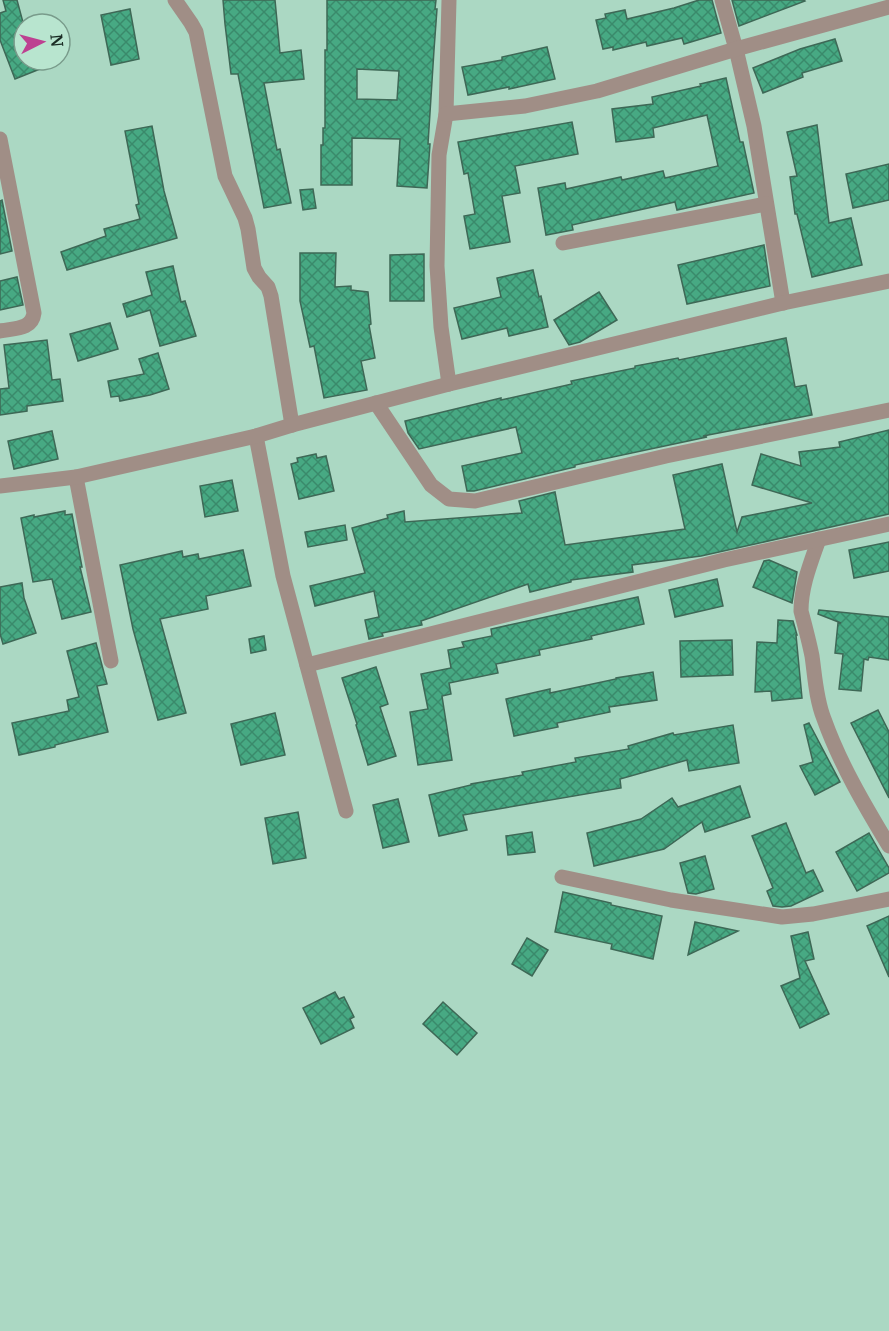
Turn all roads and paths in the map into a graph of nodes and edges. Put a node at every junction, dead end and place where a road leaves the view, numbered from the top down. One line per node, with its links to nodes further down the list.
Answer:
1 (175, 0): 16 (street)
2 (449, 0): 6 (street)
3 (722, 0): 5 (street)
4 (889, 8): 5 (street)
5 (736, 49): 6 (street); 8 (street)
6 (446, 114): 13 (street)
7 (0, 139): 12 (street)
8 (766, 204): 9 (street); 11 (street)
9 (563, 243)
10 (889, 281): 11 (street)
11 (783, 303): 13 (street)
12 (0, 331)
13 (449, 384): 14 (street)
14 (376, 403): 15 (street); 16 (street)
15 (889, 410)
16 (292, 424): 17 (street)
17 (256, 436): 18 (street); 23 (street)
18 (76, 477): 19 (street); 22 (street)
19 (0, 486)
20 (889, 524): 21 (street)
21 (819, 539): 23 (street); 25 (street)
22 (111, 661)
23 (307, 664): 24 (street)
24 (346, 811)
25 (889, 846)
26 (562, 877): 27 (street)
27 (889, 899)

